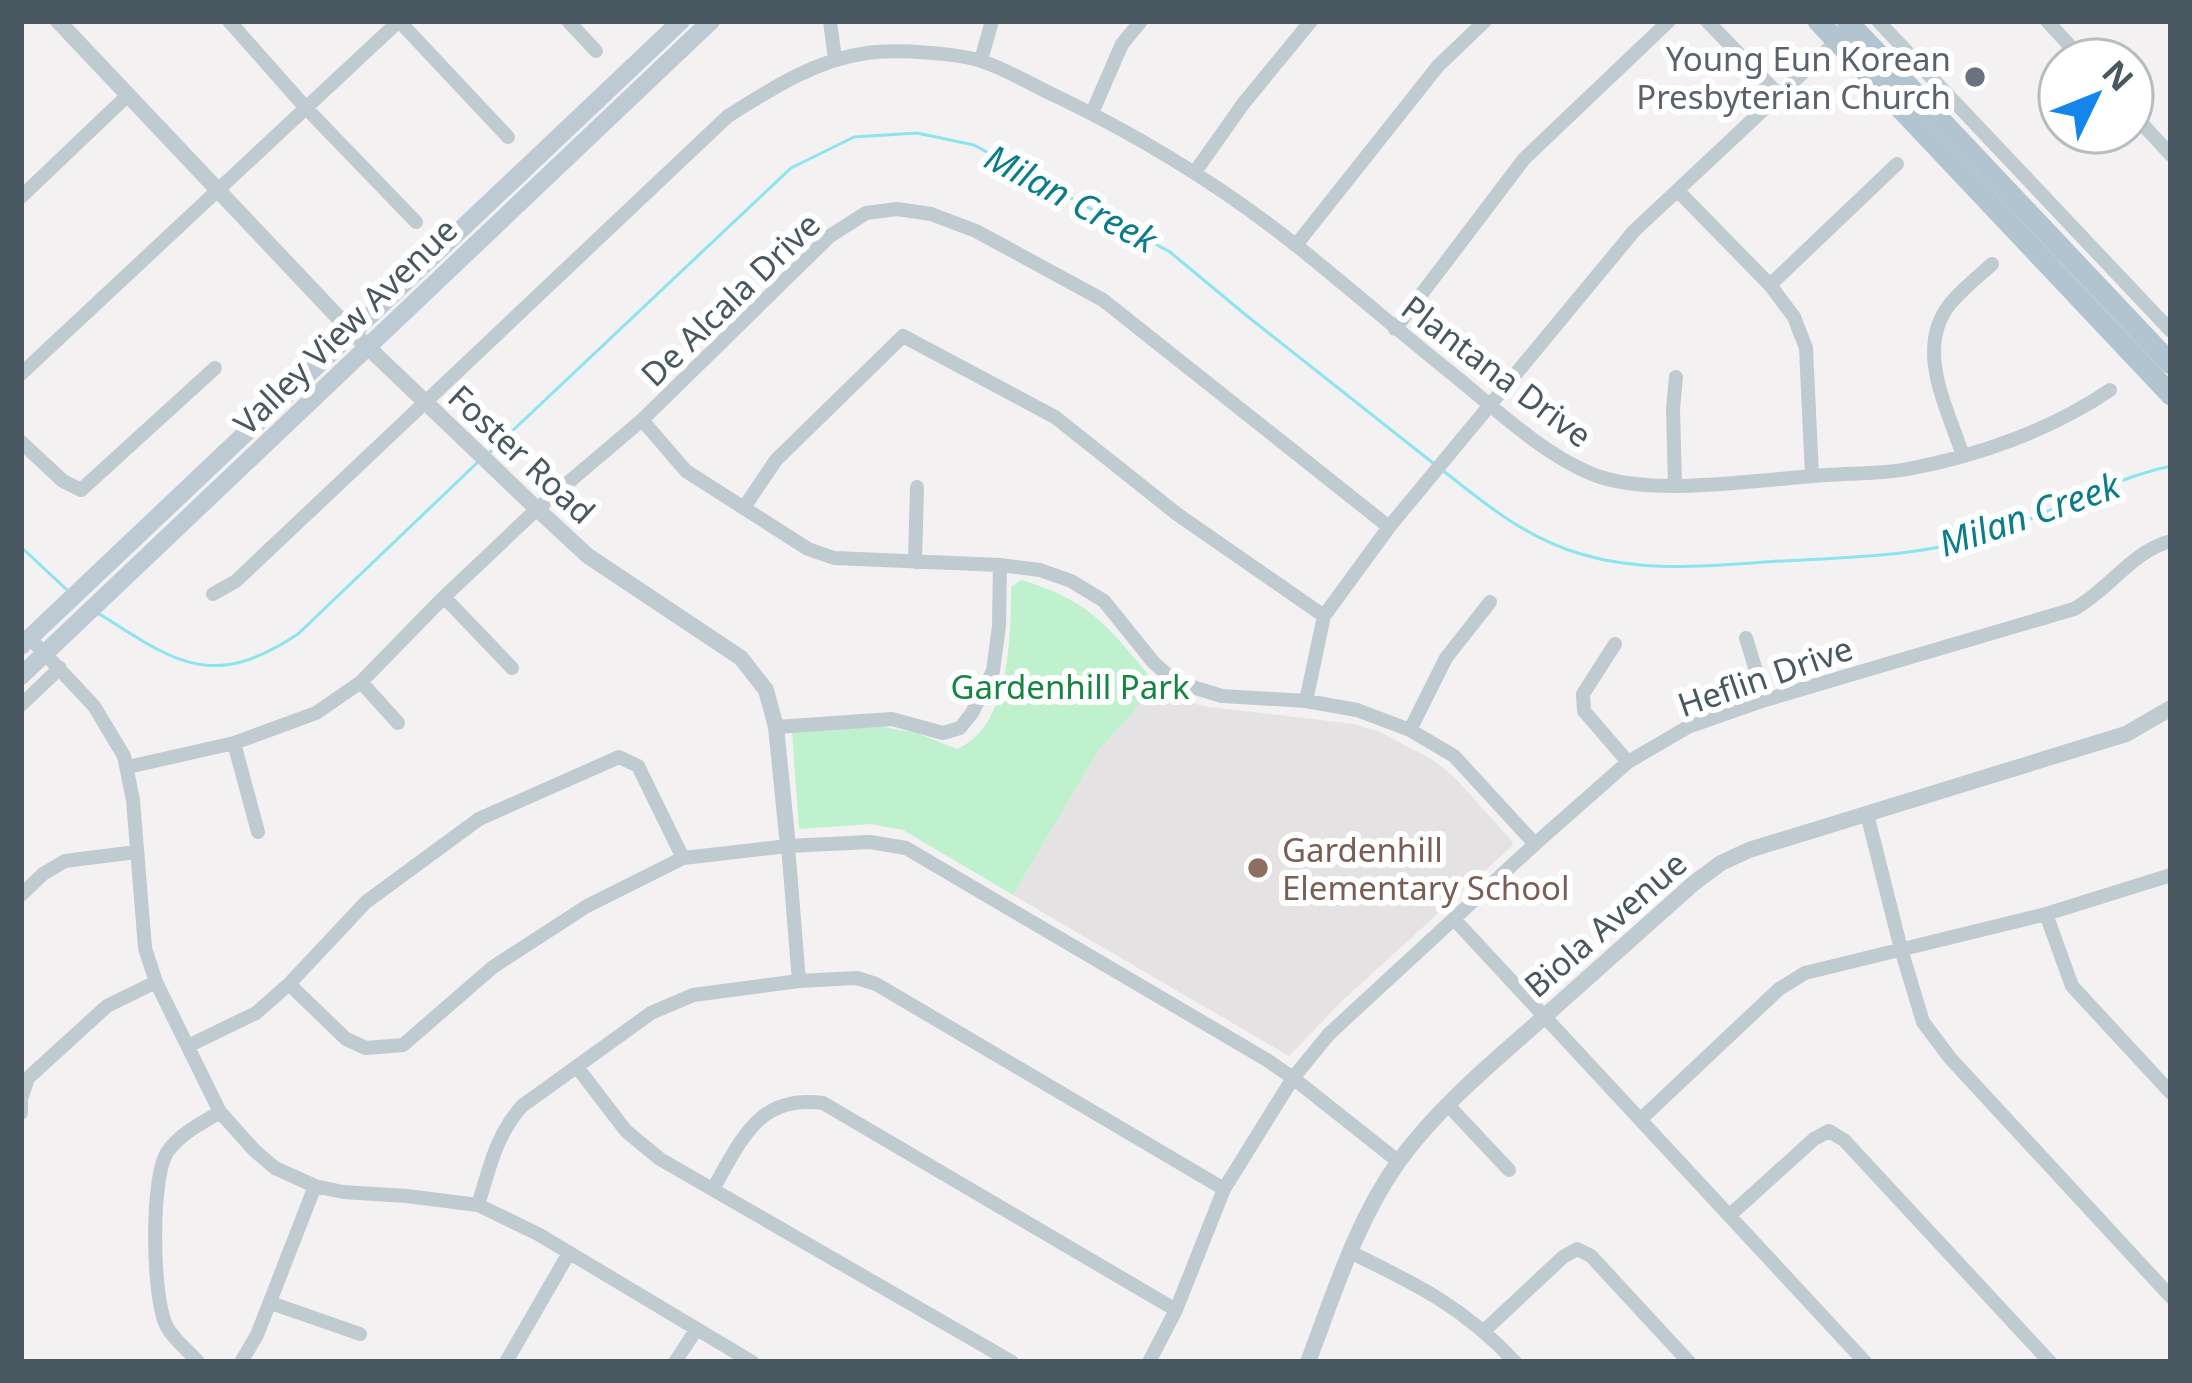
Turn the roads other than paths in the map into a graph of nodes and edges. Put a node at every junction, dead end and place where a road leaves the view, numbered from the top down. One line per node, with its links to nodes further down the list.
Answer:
1 (58, 21): 20 (street, Foster Road)
2 (229, 21): 22 (street)
3 (399, 21): 22 (street); 24 (street)
4 (568, 21): 17 (street)
5 (681, 21): 36 (main road, Valley View Avenue)
6 (711, 21): 36 (main road, Valley View Avenue)
7 (830, 21): 18 (street)
8 (992, 21): 19 (street)
9 (1142, 21): 23 (street)
10 (1311, 21): 26 (street)
11 (1485, 21): 31 (street)
12 (1669, 21): 34 (street)
13 (1707, 21): 21 (street)
14 (1818, 21): 16 (main road)
15 (1878, 21): 35 (street)
16 (1849, 27): 21 (street); 37 (main road); 42 (main road)
17 (596, 51)
18 (836, 59): 19 (street, Plantana Drive); 43 (street, Plantana Drive)
19 (981, 61): 23 (street, Plantana Drive)
20 (128, 95): 27 (street, Foster Road); 29 (street)
21 (1779, 95): 28 (street)
22 (306, 108): 27 (street); 30 (street)
23 (1092, 113): 26 (street, Plantana Drive)
24 (508, 137)
25 (1898, 164): 33 (street)
26 (1195, 172): 31 (street, Plantana Drive)
27 (219, 191): 36 (street, Foster Road); 39 (street)
28 (1678, 191): 33 (street); 44 (street)
29 (21, 196)
30 (416, 222)
31 (1296, 245): 34 (street, Plantana Drive)
32 (1992, 264): 47 (street)
33 (1770, 285): 48 (street)
34 (1395, 328): 44 (street, Plantana Drive)
35 (2171, 332)
36 (359, 339): 43 (street, Foster Road); 62 (main road, Valley View Avenue); 64 (main road, Valley View Avenue)
37 (2171, 364)
38 (215, 368): 46 (street)
39 (21, 374)
40 (1676, 377): 49 (street)
41 (2110, 389): 47 (street, Plantana Drive)
42 (2171, 394)
43 (425, 404): 52 (street, Foster Road); 57 (street, Plantana Drive)
44 (1492, 406): 49 (street, Plantana Drive); 53 (street)
45 (641, 420): 51 (street); 52 (street, De Alcala Drive); 53 (street, De Alcala Drive)
46 (21, 442)
47 (1963, 456): 48 (street, Plantana Drive)
48 (1812, 476): 49 (street, Plantana Drive)
49 (1676, 485)
50 (917, 487): 55 (street)
51 (745, 506): 55 (street); 60 (street)
52 (537, 509): 58 (street, De Alcala Drive); 74 (street, Foster Road)
53 (1390, 527): 60 (street)
54 (2171, 541): 69 (street, Heflin Drive)
55 (915, 562): 56 (street)
56 (1000, 565): 70 (street); 74 (street)
57 (213, 594)
58 (444, 597): 66 (street); 68 (street, De Alcala Drive)
59 (1490, 602): 75 (street)
60 (1324, 616): 70 (street)
61 (1746, 638): 69 (street)
62 (26, 642): 64 (street)
63 (1615, 644): 77 (street)
64 (45, 653): 65 (street); 67 (main road, Valley View Avenue)
65 (60, 668): 71 (street); 78 (street)
66 (512, 668)
67 (21, 676)
68 (361, 682): 73 (street); 76 (street, De Alcala Drive)
69 (1765, 700): 77 (street, Heflin Drive)
70 (1306, 701): 75 (street)
71 (21, 705)
72 (2171, 708): 79 (street, Biola Avenue)
73 (398, 723)
74 (776, 727): 82 (street, Foster Road)
75 (1410, 730): 81 (street)
76 (234, 743): 78 (street, De Alcala Drive); 80 (street)
77 (1628, 762): 81 (street, Heflin Drive)
78 (128, 767): 83 (street)
79 (1867, 814): 89 (street); 93 (street, Biola Avenue)
80 (258, 832)
81 (1534, 844): 88 (street, Heflin Drive)
82 (788, 846): 84 (street); 90 (street, Foster Road); 96 (street)
83 (136, 852): 86 (street); 91 (street)
84 (683, 858): 92 (street); 92 (street)
85 (2171, 875): 87 (street)
86 (21, 895)
87 (2046, 914): 89 (street); 97 (street)
88 (1454, 920): 93 (street); 96 (street, Heflin Drive)
89 (1901, 949): 101 (street); 111 (street)
90 (799, 981): 95 (street); 106 (street)
91 (157, 982): 94 (street); 100 (street)
92 (289, 984): 94 (street)
93 (1545, 1016): 98 (street, Biola Avenue); 101 (street)
94 (188, 1046): 99 (street)
95 (577, 1067): 105 (street); 107 (street)
96 (1293, 1078): 102 (street); 106 (street, Heflin Drive)
97 (2171, 1093)
98 (1447, 1104): 102 (street, Biola Avenue); 103 (street)
99 (220, 1112): 104 (street); 117 (street)
100 (21, 1113)
101 (1641, 1119): 108 (street)
102 (1399, 1162): 109 (street, Biola Avenue)
103 (1509, 1170)
104 (315, 1186): 107 (street); 112 (street)
105 (714, 1187): 113 (street); 122 (street)
106 (1224, 1189): 113 (street, Heflin Drive)
107 (478, 1205): 110 (street)
108 (1730, 1215): 127 (street); 128 (street)
109 (1350, 1252): 115 (street); 124 (street, Biola Avenue)
110 (569, 1253): 114 (street); 119 (street)
111 (2171, 1297)
112 (271, 1303): 116 (street); 118 (street)
113 (1176, 1310): 123 (street, Heflin Drive)
114 (696, 1330): 120 (street); 121 (street)
115 (1485, 1330): 125 (street); 126 (street)
116 (360, 1334)
117 (198, 1362)
118 (241, 1362)
119 (506, 1362)
120 (675, 1362)
121 (752, 1362)
122 (1012, 1362)
123 (1149, 1362)
124 (1308, 1362)
125 (1515, 1362)
126 (1689, 1362)
127 (1865, 1362)
128 (2050, 1362)

